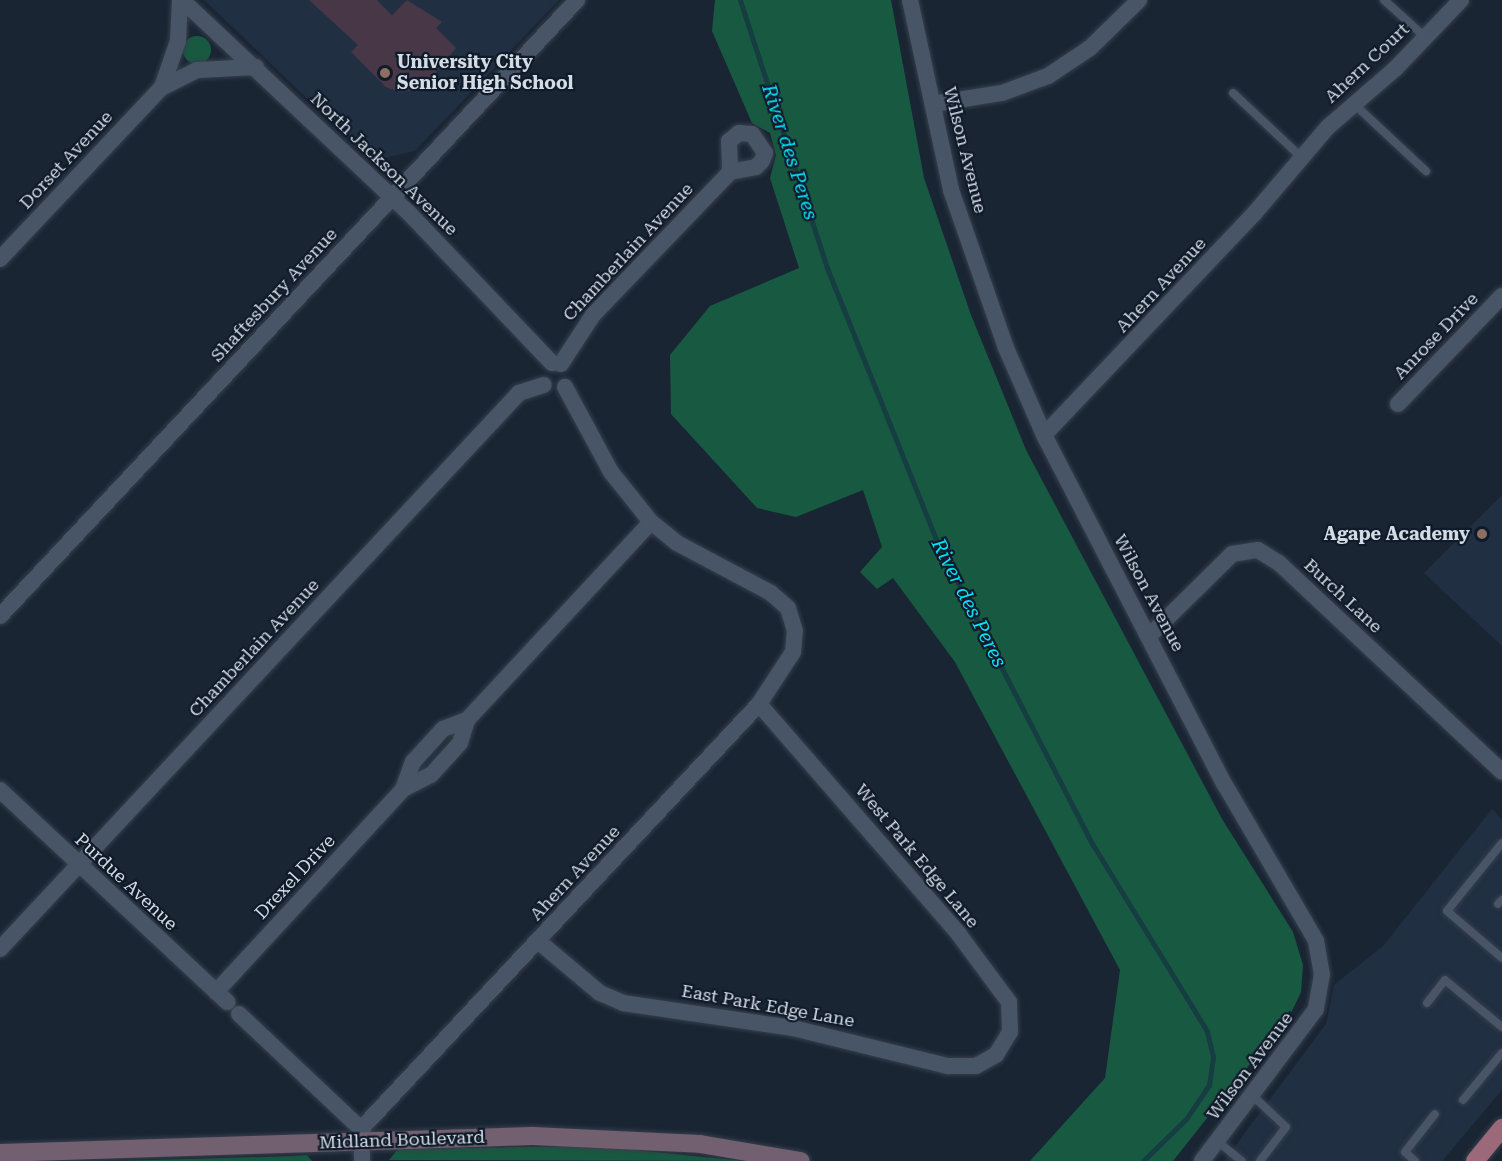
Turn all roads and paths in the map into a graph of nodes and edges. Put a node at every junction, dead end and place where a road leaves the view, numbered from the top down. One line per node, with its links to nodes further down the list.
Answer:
1 (181, 0): 8 (street, North Jackson Avenue); 9 (street, Dorset Avenue)
2 (577, 0): 16 (street, Shaftesbury Avenue)
3 (910, 0): 12 (street, Wilson Avenue)
4 (1138, 0): 12 (street)
5 (1384, 0): 7 (lane)
6 (1461, 0): 7 (street, Ahern Court)
7 (1425, 37): 11 (street, Ahern Court)
8 (256, 68): 9 (street, Dorset Avenue); 16 (street, North Jackson Avenue)
9 (161, 87): 17 (street, Dorset Avenue)
10 (1233, 93): 13 (lane)
11 (1352, 102): 13 (street, Ahern Court); 15 (lane)
12 (933, 104): 23 (street, Wilson Avenue)
13 (1300, 156): 23 (street, Ahern Avenue)
14 (730, 171): 19 (street, Chamberlain Avenue)
15 (1426, 171)
16 (392, 196): 19 (street, North Jackson Avenue); 25 (street, Shaftesbury Avenue)
17 (0, 259)
18 (1502, 296): 22 (street, Anrose Drive)
19 (557, 363): 20 (street); 21 (street)
20 (544, 385): 21 (street); 31 (street, Chamberlain Avenue)
21 (565, 387): 24 (street)
22 (1398, 404)
23 (1044, 435): 26 (street, Wilson Avenue)
24 (651, 522): 27 (street, Ahern Avenue); 35 (street, Drexel Drive)
25 (0, 616)
26 (1150, 635): 28 (street, Burch Lane); 41 (street, Wilson Avenue)
27 (759, 704): 32 (street, Ahern Avenue); 39 (street, West Park Edge Lane)
28 (1502, 772)
29 (0, 790): 31 (street, Purdue Avenue)
30 (1502, 843): 34 (lane)
31 (79, 865): 33 (street, Chamberlain Avenue); 35 (street, Purdue Avenue)
32 (538, 941): 39 (street, East Park Edge Lane); 45 (street, Ahern Avenue)
33 (0, 949)
34 (1502, 958)
35 (221, 997)
36 (1427, 1003): 38 (lane)
37 (239, 1014): 45 (street)
38 (1502, 1027)
39 (1003, 1047)
40 (1502, 1053): 42 (lane)
41 (1253, 1096): 46 (street, Wilson Avenue); 52 (lane)
42 (1463, 1100)
43 (1435, 1114): 53 (lane)
44 (1502, 1128): 54 (main road)
45 (361, 1135): 47 (main road, Midland Boulevard); 48 (street); 49 (main road, Midland Boulevard)
46 (1217, 1141): 50 (street, Wilson Avenue); 51 (lane)
47 (0, 1153)
48 (362, 1161)
49 (801, 1161)
50 (1202, 1161)
51 (1242, 1161)
52 (1260, 1161)
53 (1416, 1161)
54 (1475, 1161)

